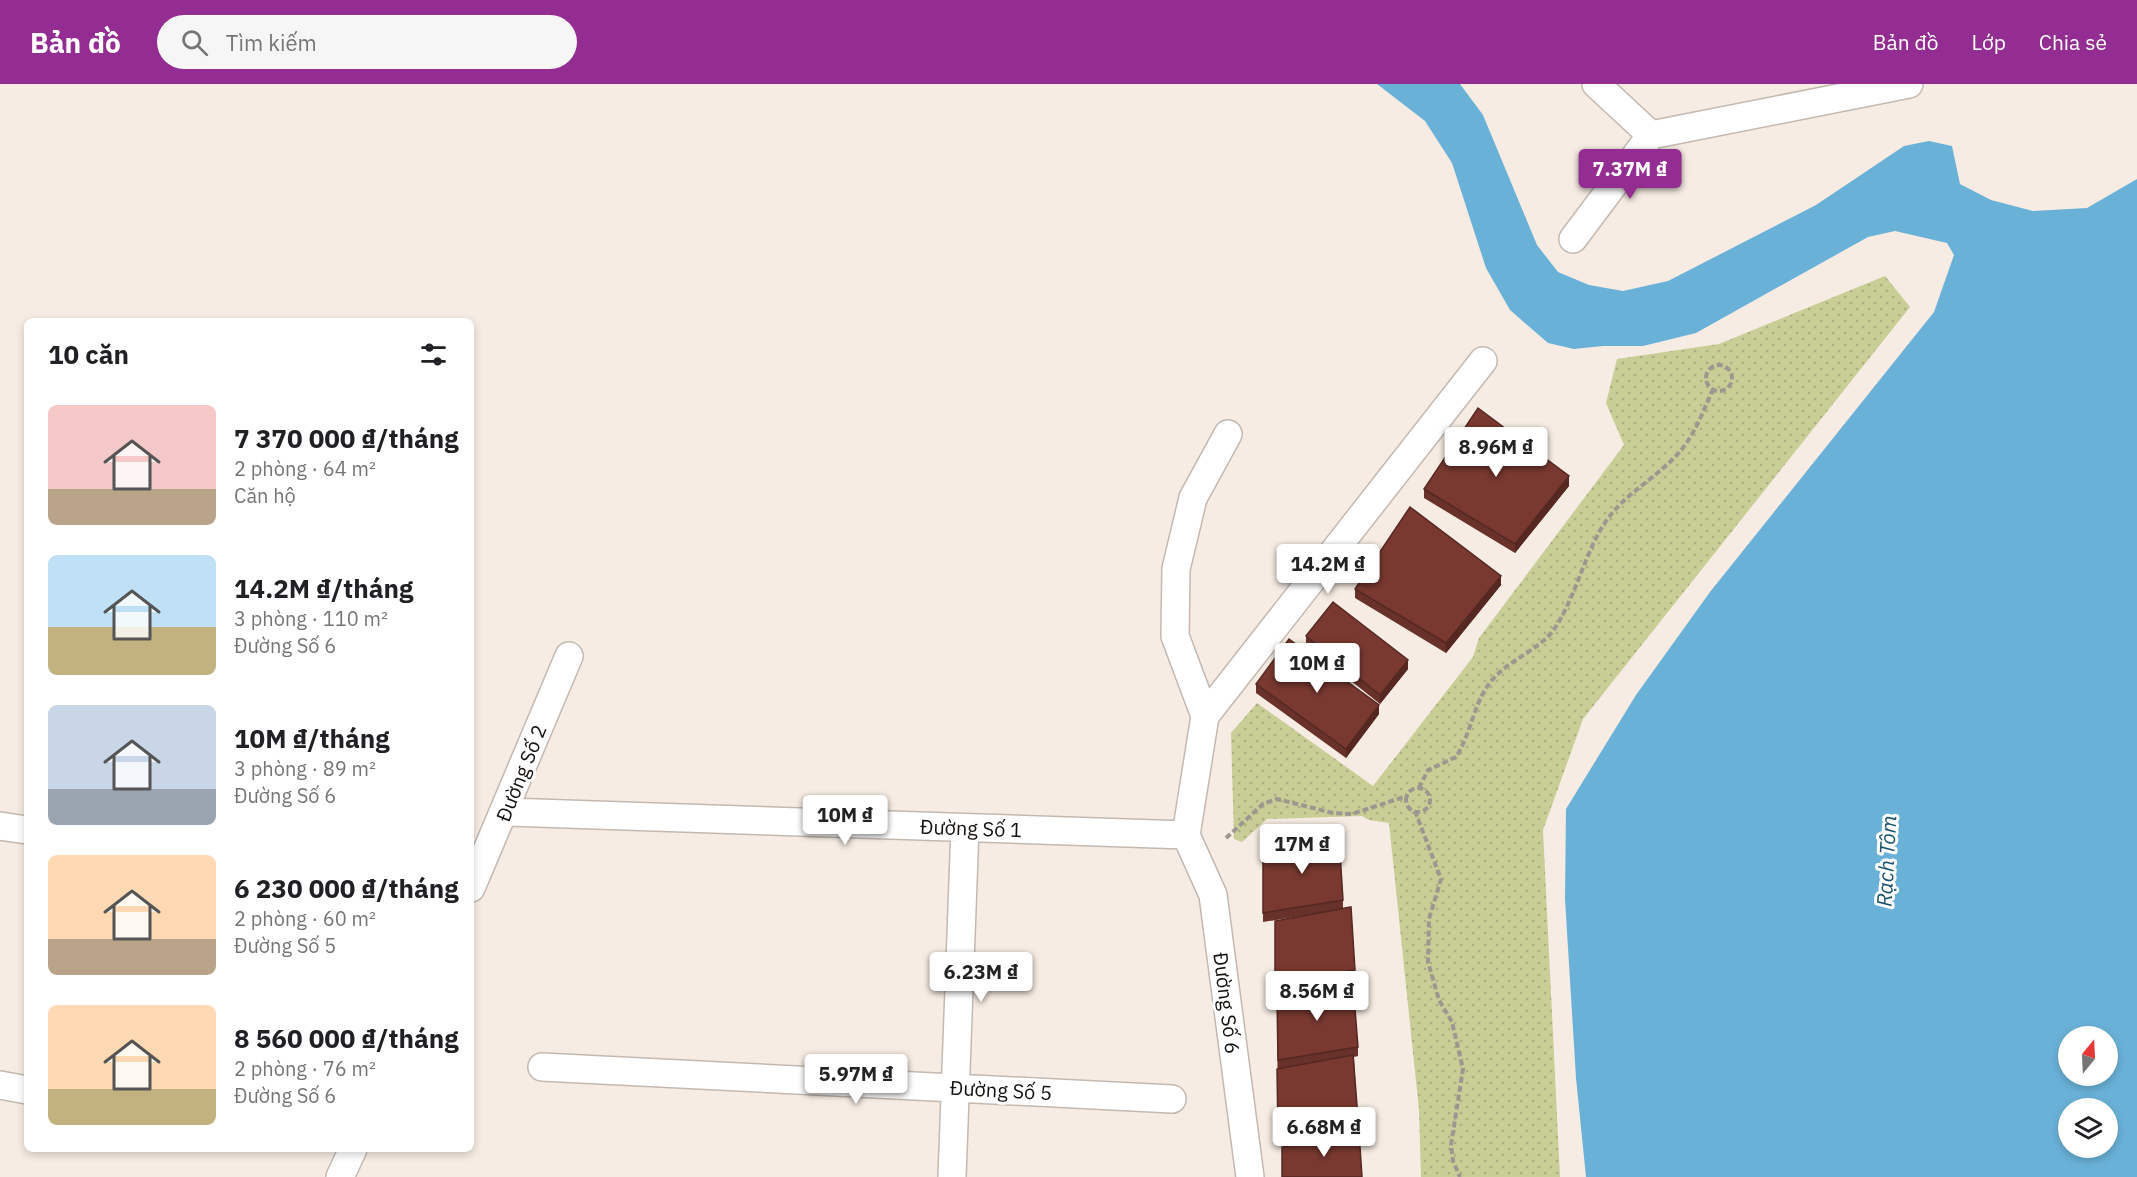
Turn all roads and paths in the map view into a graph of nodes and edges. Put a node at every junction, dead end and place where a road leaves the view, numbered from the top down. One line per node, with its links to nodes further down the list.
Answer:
1 (1596, 84): 3 (street)
2 (1910, 84): 3 (street)
3 (1651, 135): 4 (street)
4 (1574, 239)
5 (1483, 361): 9 (street)
6 (1713, 389): 6 (path); 10 (path)
7 (1228, 434): 9 (street)
8 (568, 656): 13 (street, Đường Số 2)
9 (1205, 716): 17 (street)
10 (1419, 788): 11 (path); 12 (path)
11 (1407, 796): 12 (path); 18 (path)
12 (1415, 811): 29 (path)
13 (505, 812): 15 (street, Đường Số 1); 19 (street, Đường Số 2)
14 (0, 826): 16 (street)
15 (965, 828): 17 (street, Đường Số 1); 22 (street)
16 (24, 830)
17 (1186, 835): 28 (street, Đường Số 6)
18 (1226, 838)
19 (474, 881)
20 (542, 1067): 22 (street, Đường Số 5)
21 (0, 1085): 23 (street)
22 (955, 1088): 24 (street, Đường Số 5); 27 (street)
23 (24, 1089)
24 (1172, 1099)
25 (352, 1152): 26 (street)
26 (340, 1177)
27 (952, 1177)
28 (1250, 1177)
29 (1460, 1177)

